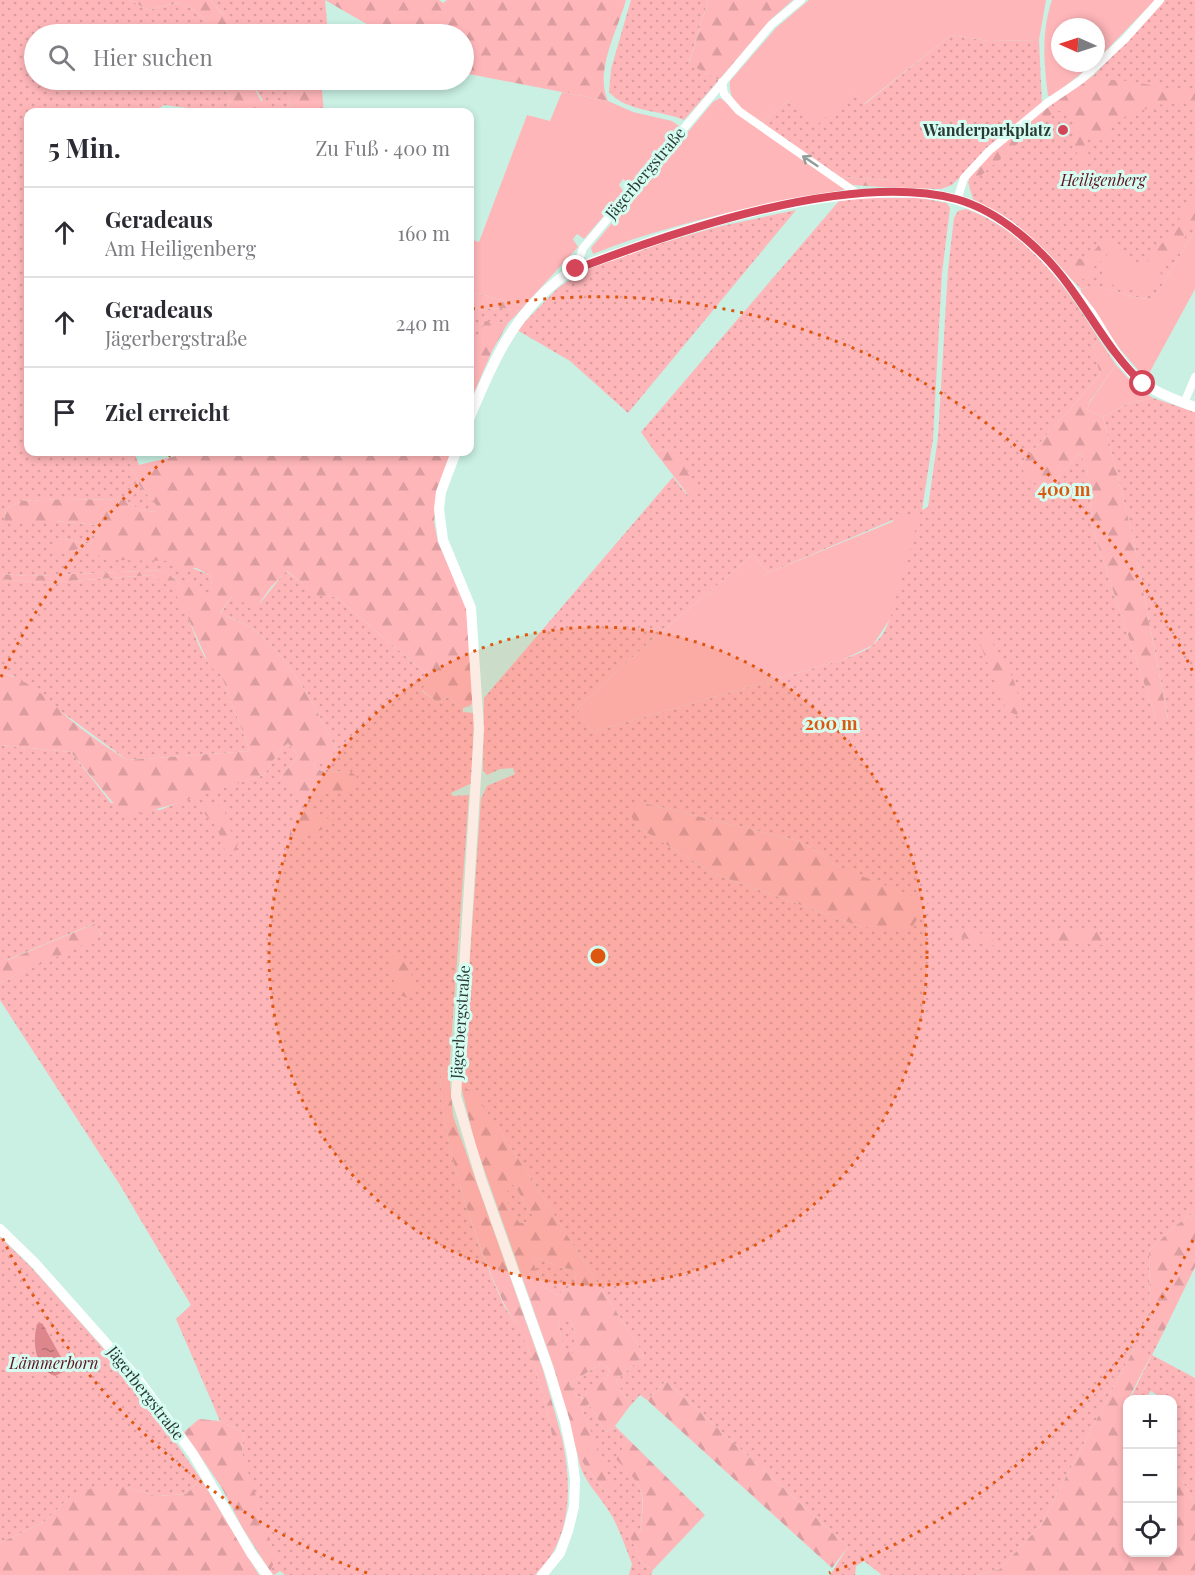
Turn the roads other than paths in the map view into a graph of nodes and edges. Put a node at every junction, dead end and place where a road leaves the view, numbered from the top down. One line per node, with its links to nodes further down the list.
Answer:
1 (801, 0): 3 (street, Jägerbergstraße)
2 (1160, 0): 5 (street)
3 (722, 82): 4 (street, one-way to 3); 6 (street, Jägerbergstraße)
4 (858, 194): 5 (street); 6 (street)
5 (957, 200): 8 (street)
6 (576, 269): 9 (street)
7 (1195, 377): 8 (street)
8 (1184, 403): 10 (street)
9 (474, 407)
10 (1195, 407)
11 (454, 456): 14 (street, Jägerbergstraße)
12 (0, 1229): 13 (street, Jägerbergstraße)
13 (267, 1575)
14 (542, 1575)

